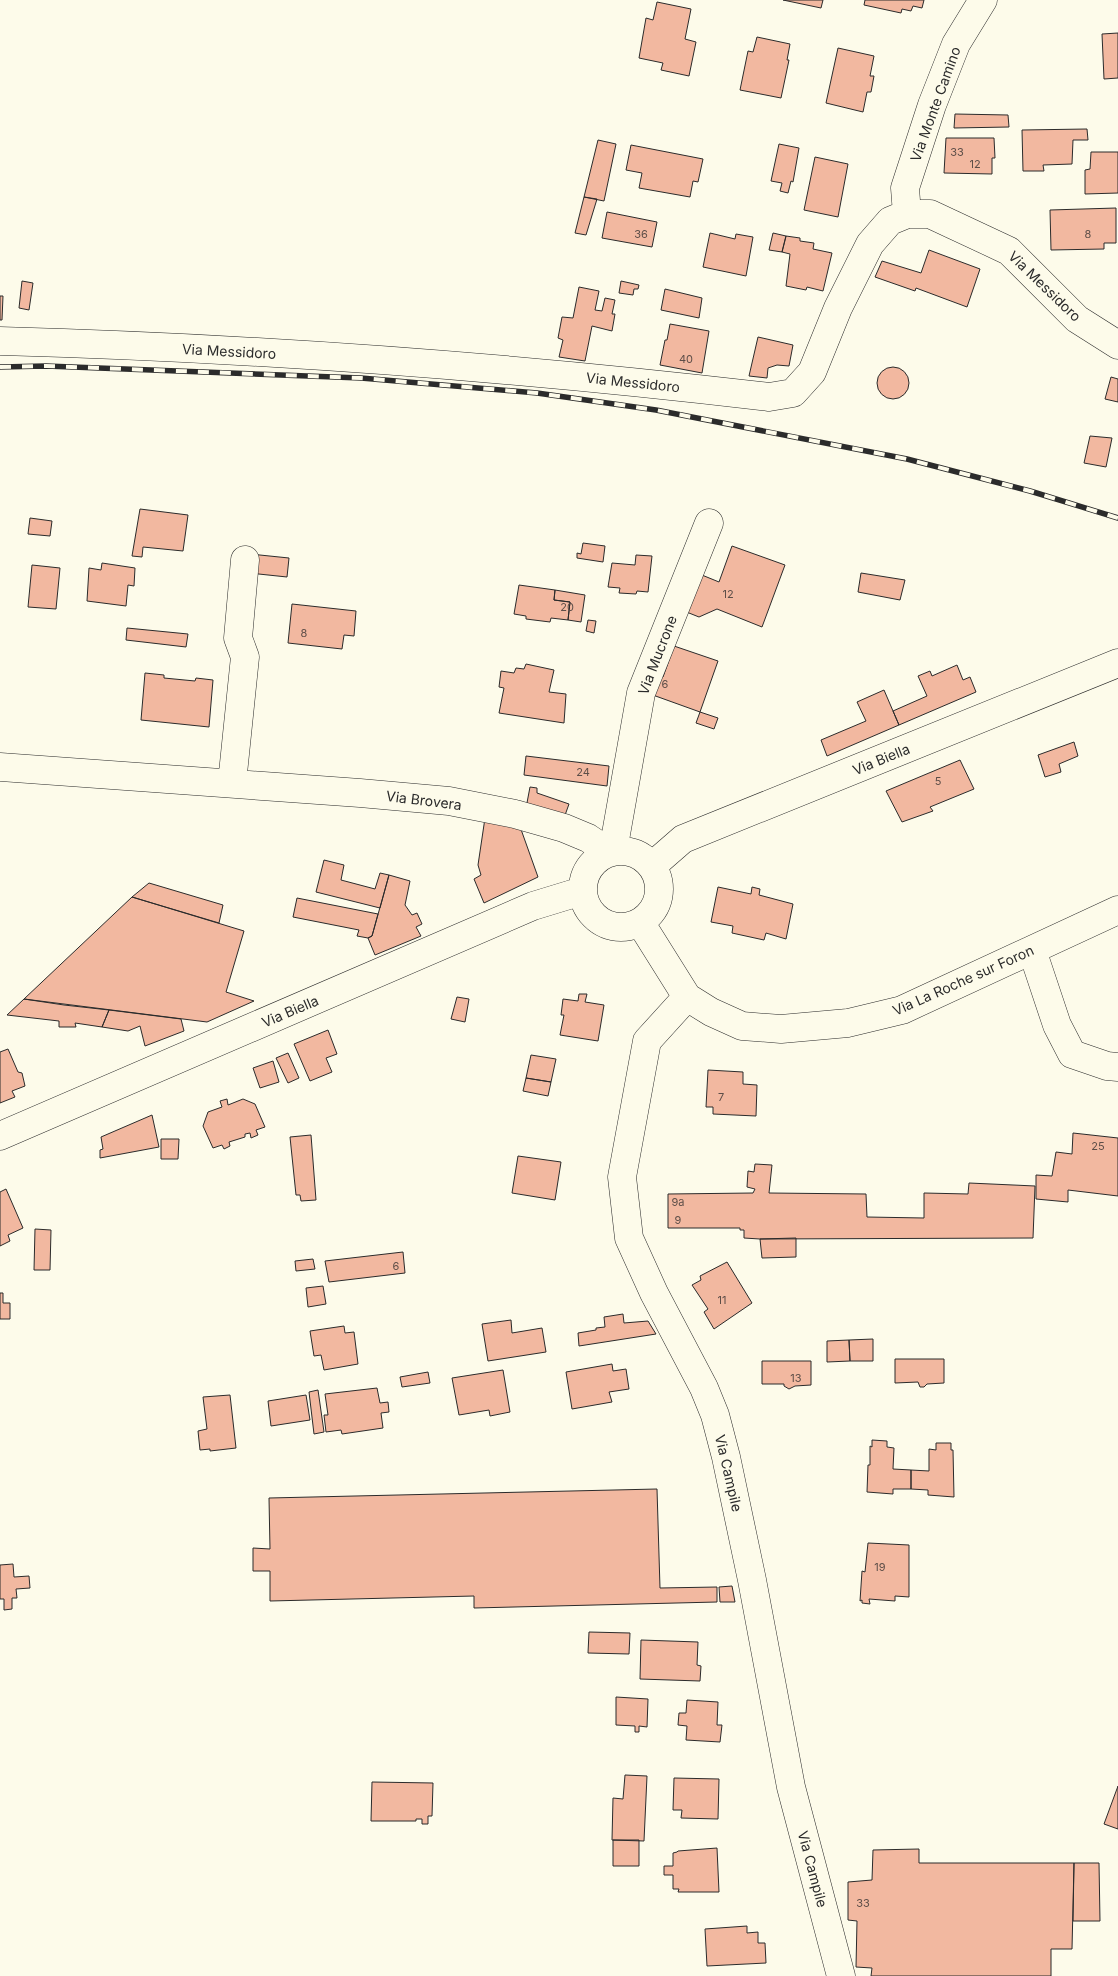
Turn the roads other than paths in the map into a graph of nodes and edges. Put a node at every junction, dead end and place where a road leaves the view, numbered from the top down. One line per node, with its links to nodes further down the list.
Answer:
1 (983, 0): 2 (street, Via Monte Camino)
2 (907, 214): 3 (street, Via Messidoro); 4 (street, Via Messidoro)
3 (0, 341)
4 (1118, 345)
5 (709, 522): 10 (street, Via Mucrone)
6 (245, 560): 9 (street)
7 (1118, 663): 11 (street, Via Biella)
8 (0, 767): 9 (street, Via Brovera)
9 (232, 783): 10 (street, Via Brovera)
10 (608, 853): 11 (street); 12 (street)
11 (652, 866): 14 (street)
12 (582, 891): 14 (street); 18 (street, Via Biella)
13 (1118, 910): 15 (street, Via La Roche sur Foron)
14 (640, 922): 16 (street, Via La Roche sur Foron)
15 (1032, 950): 16 (street, Via La Roche sur Foron); 17 (street)
16 (687, 997): 19 (street, Via Campile)
17 (1118, 1067)
18 (0, 1136)
19 (841, 1976)

